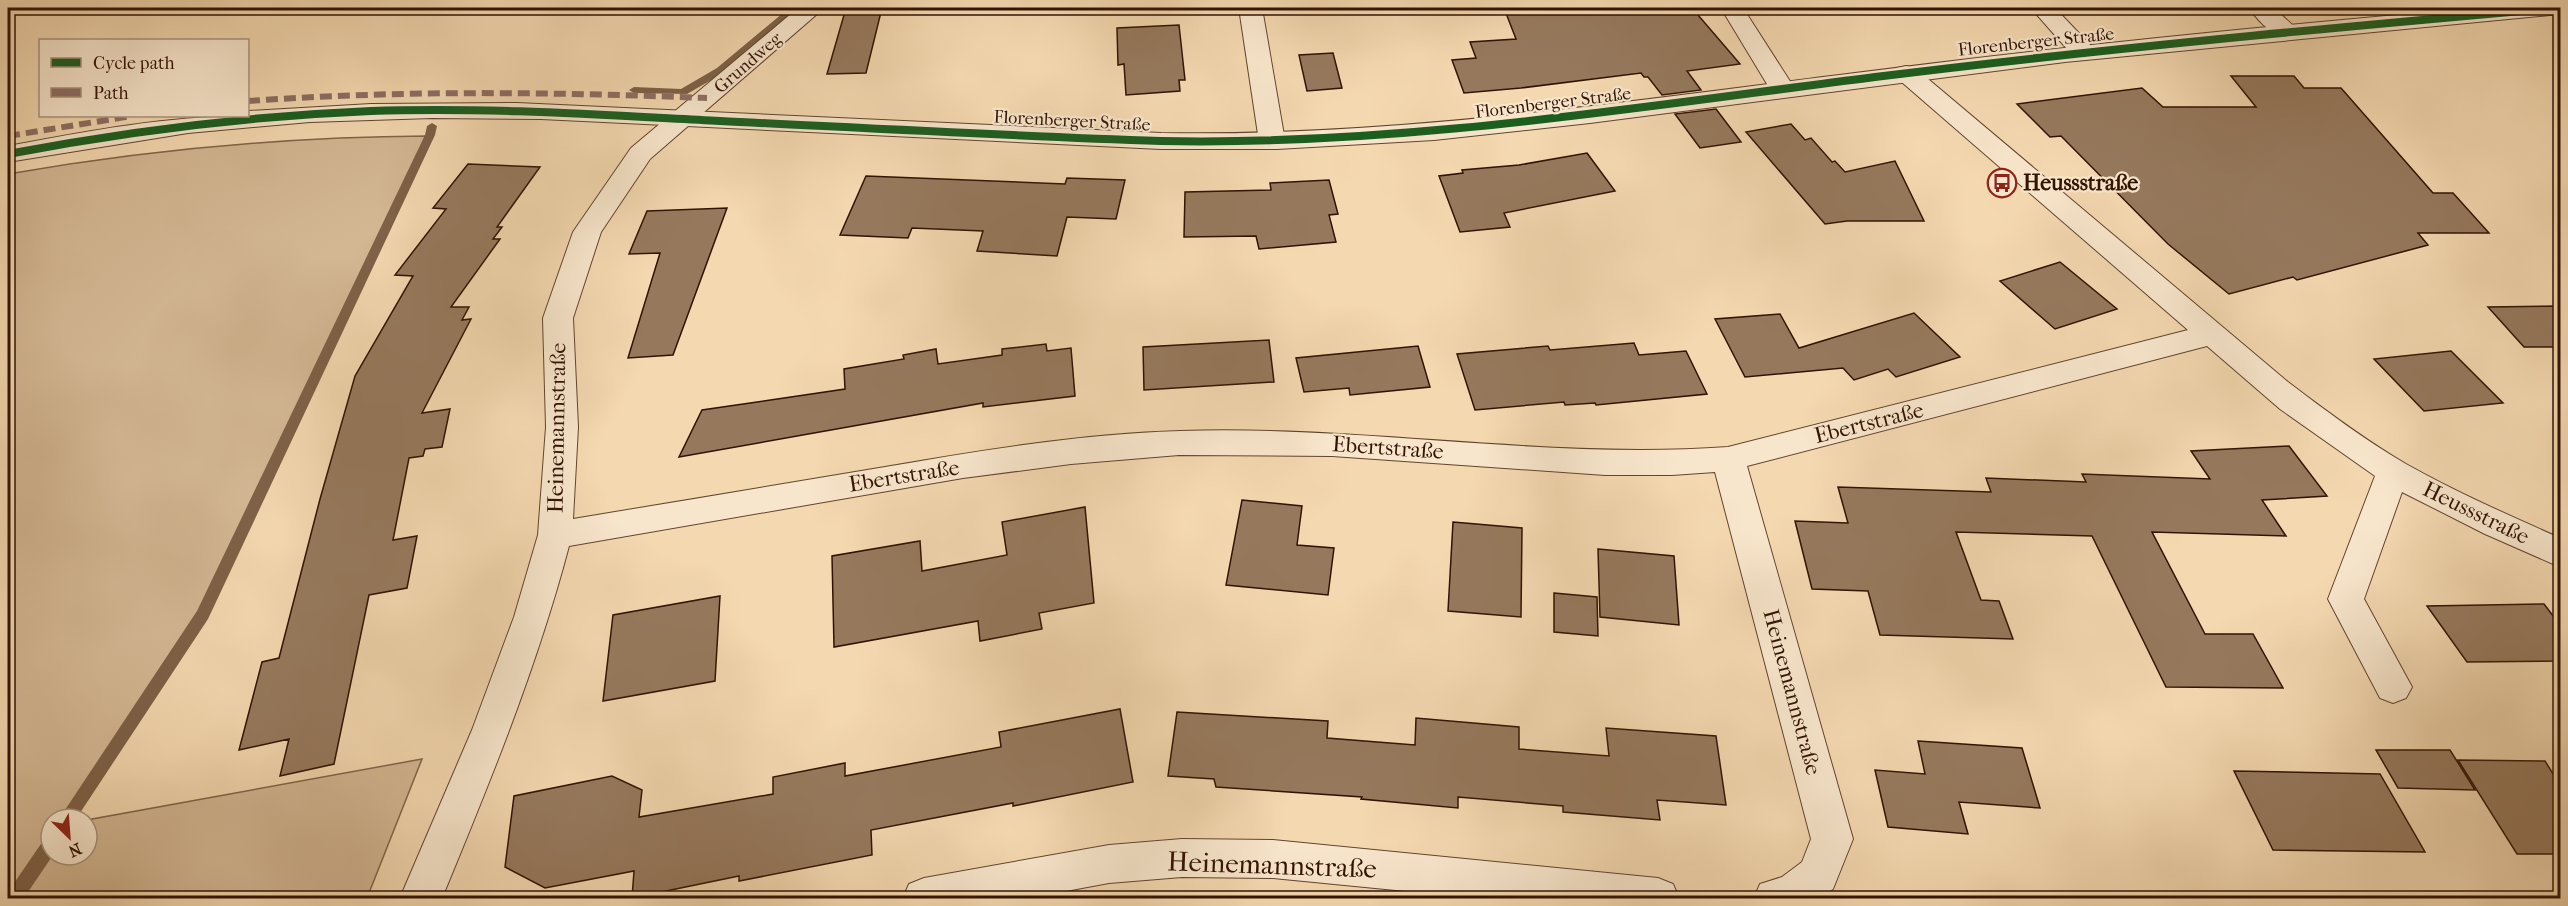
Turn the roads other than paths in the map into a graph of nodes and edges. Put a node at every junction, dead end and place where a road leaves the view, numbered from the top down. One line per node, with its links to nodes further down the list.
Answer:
1 (812, 8): 12 (street, Grundweg)
2 (1250, 8): 13 (street)
3 (1732, 8): 11 (street)
4 (2042, 8): 9 (street)
5 (2261, 8): 8 (street)
6 (2555, 8): 7 (street, Florenberger Straße)
7 (2480, 11): 8 (street, Florenberger Straße)
8 (2289, 33): 9 (street, Florenberger Straße)
9 (2084, 53): 10 (street, Florenberger Straße)
10 (1906, 73): 11 (street, Florenberger Straße); 15 (street, Heussstraße)
11 (1782, 89): 13 (street, Florenberger Straße)
12 (683, 119): 13 (street, Florenberger Straße); 14 (street, Florenberger Straße); 18 (street, Heinemannstraße)
13 (1272, 141)
14 (8, 154)
15 (2211, 335): 16 (street, Ebertstraße); 17 (street, Heussstraße)
16 (1728, 459): 18 (street, Ebertstraße); 24 (street, Heinemannstraße)
17 (2393, 472): 19 (street, Heussstraße); 20 (street, Heussstraße)
18 (555, 535): 21 (street, Heinemannstraße)
19 (2560, 553)
20 (2393, 687)
21 (421, 898)
22 (924, 898): 23 (street, Heinemannstraße)
23 (1658, 898)
24 (1775, 898)

